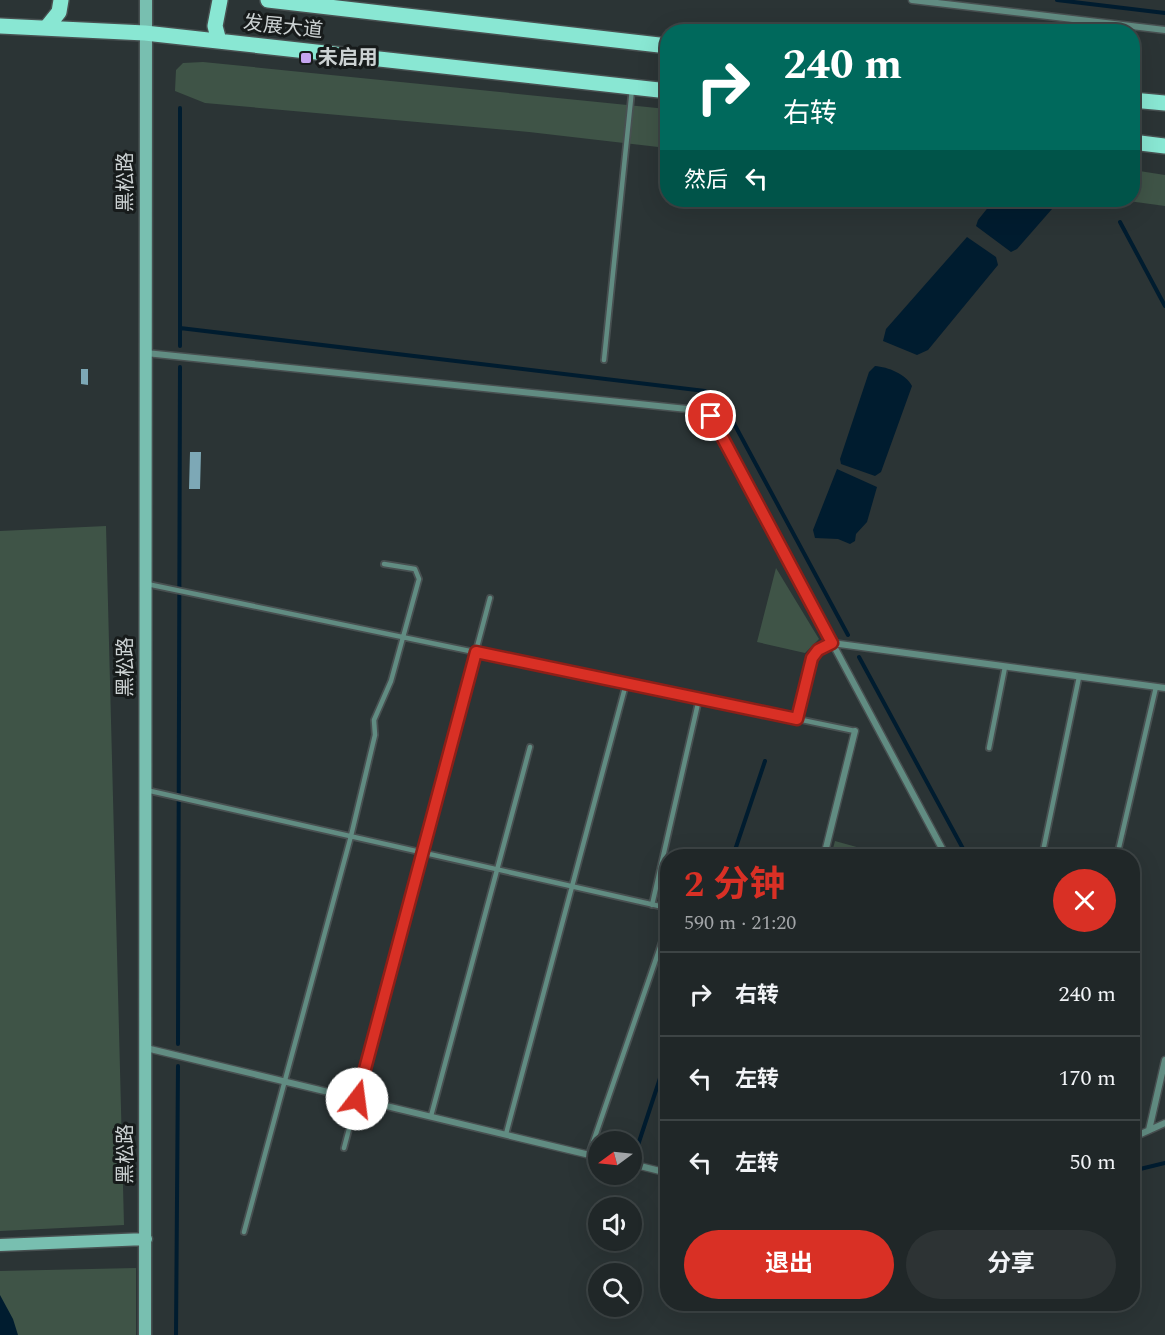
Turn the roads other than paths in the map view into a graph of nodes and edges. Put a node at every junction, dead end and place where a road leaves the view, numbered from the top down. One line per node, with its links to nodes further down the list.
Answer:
1 (61, 0): 10 (main road)
2 (146, 0): 13 (street, 黑松路)
3 (220, 0): 14 (main road)
4 (268, 0): 15 (main road, 发展大道)
5 (912, 0): 7 (street)
6 (975, 0): 7 (lane)
7 (975, 9): 8 (street)
8 (1111, 24)
9 (0, 26): 10 (main road, 发展大道)
10 (47, 27): 13 (main road, 发展大道)
11 (1140, 27): 12 (street)
12 (1165, 30)
13 (145, 33): 14 (main road, 发展大道); 22 (street, 黑松路)
14 (219, 41): 16 (main road, 发展大道)
15 (660, 45)
16 (633, 87): 17 (main road, 发展大道); 23 (lane)
17 (660, 90)
18 (1140, 101): 19 (main road)
19 (1165, 103)
20 (1140, 143): 21 (main road)
21 (1165, 146)
22 (146, 353): 25 (street, 黑松路); 28 (street)
23 (604, 360)
24 (384, 564): 27 (lane)
25 (146, 584): 27 (lane); 40 (street, 黑松路)
26 (490, 598): 29 (lane)
27 (403, 637): 29 (lane); 41 (lane)
28 (832, 643): 30 (street); 36 (lane); 44 (street)
29 (476, 652): 32 (lane); 47 (lane)
30 (1005, 667): 31 (street); 39 (lane)
31 (1079, 677): 33 (street); 45 (lane)
32 (626, 684): 35 (lane); 50 (lane)
33 (1156, 687): 34 (street); 46 (lane)
34 (1165, 688)
35 (699, 699): 36 (lane); 42 (lane)
36 (797, 719): 37 (lane)
37 (855, 731): 43 (street)
38 (530, 747): 49 (lane)
39 (989, 748)
40 (146, 790): 41 (lane); 54 (street, 黑松路)
41 (351, 836): 47 (lane); 56 (lane)
42 (665, 849)
43 (826, 849)
44 (942, 849)
45 (1043, 849)
46 (1119, 849)
47 (423, 852): 49 (lane); 57 (lane)
48 (660, 869): 51 (lane)
49 (498, 870): 50 (lane); 58 (lane)
50 (572, 886): 51 (lane); 62 (lane)
51 (652, 904): 52 (lane)
52 (660, 906)
53 (660, 947): 61 (lane)
54 (145, 1047): 56 (street); 69 (street, 黑松路)
55 (1165, 1060): 60 (street)
56 (286, 1081): 57 (street); 68 (lane)
57 (357, 1099): 58 (street); 64 (lane)
58 (431, 1116): 62 (street)
59 (1165, 1123): 60 (street)
60 (1149, 1130): 63 (street)
61 (597, 1131)
62 (506, 1134): 65 (street)
63 (1140, 1134)
64 (344, 1148)
65 (588, 1154)
66 (642, 1166): 67 (street)
67 (660, 1171)
68 (244, 1232)
69 (146, 1239): 70 (street); 71 (street, 黑松路)
70 (0, 1245)
71 (145, 1335)

